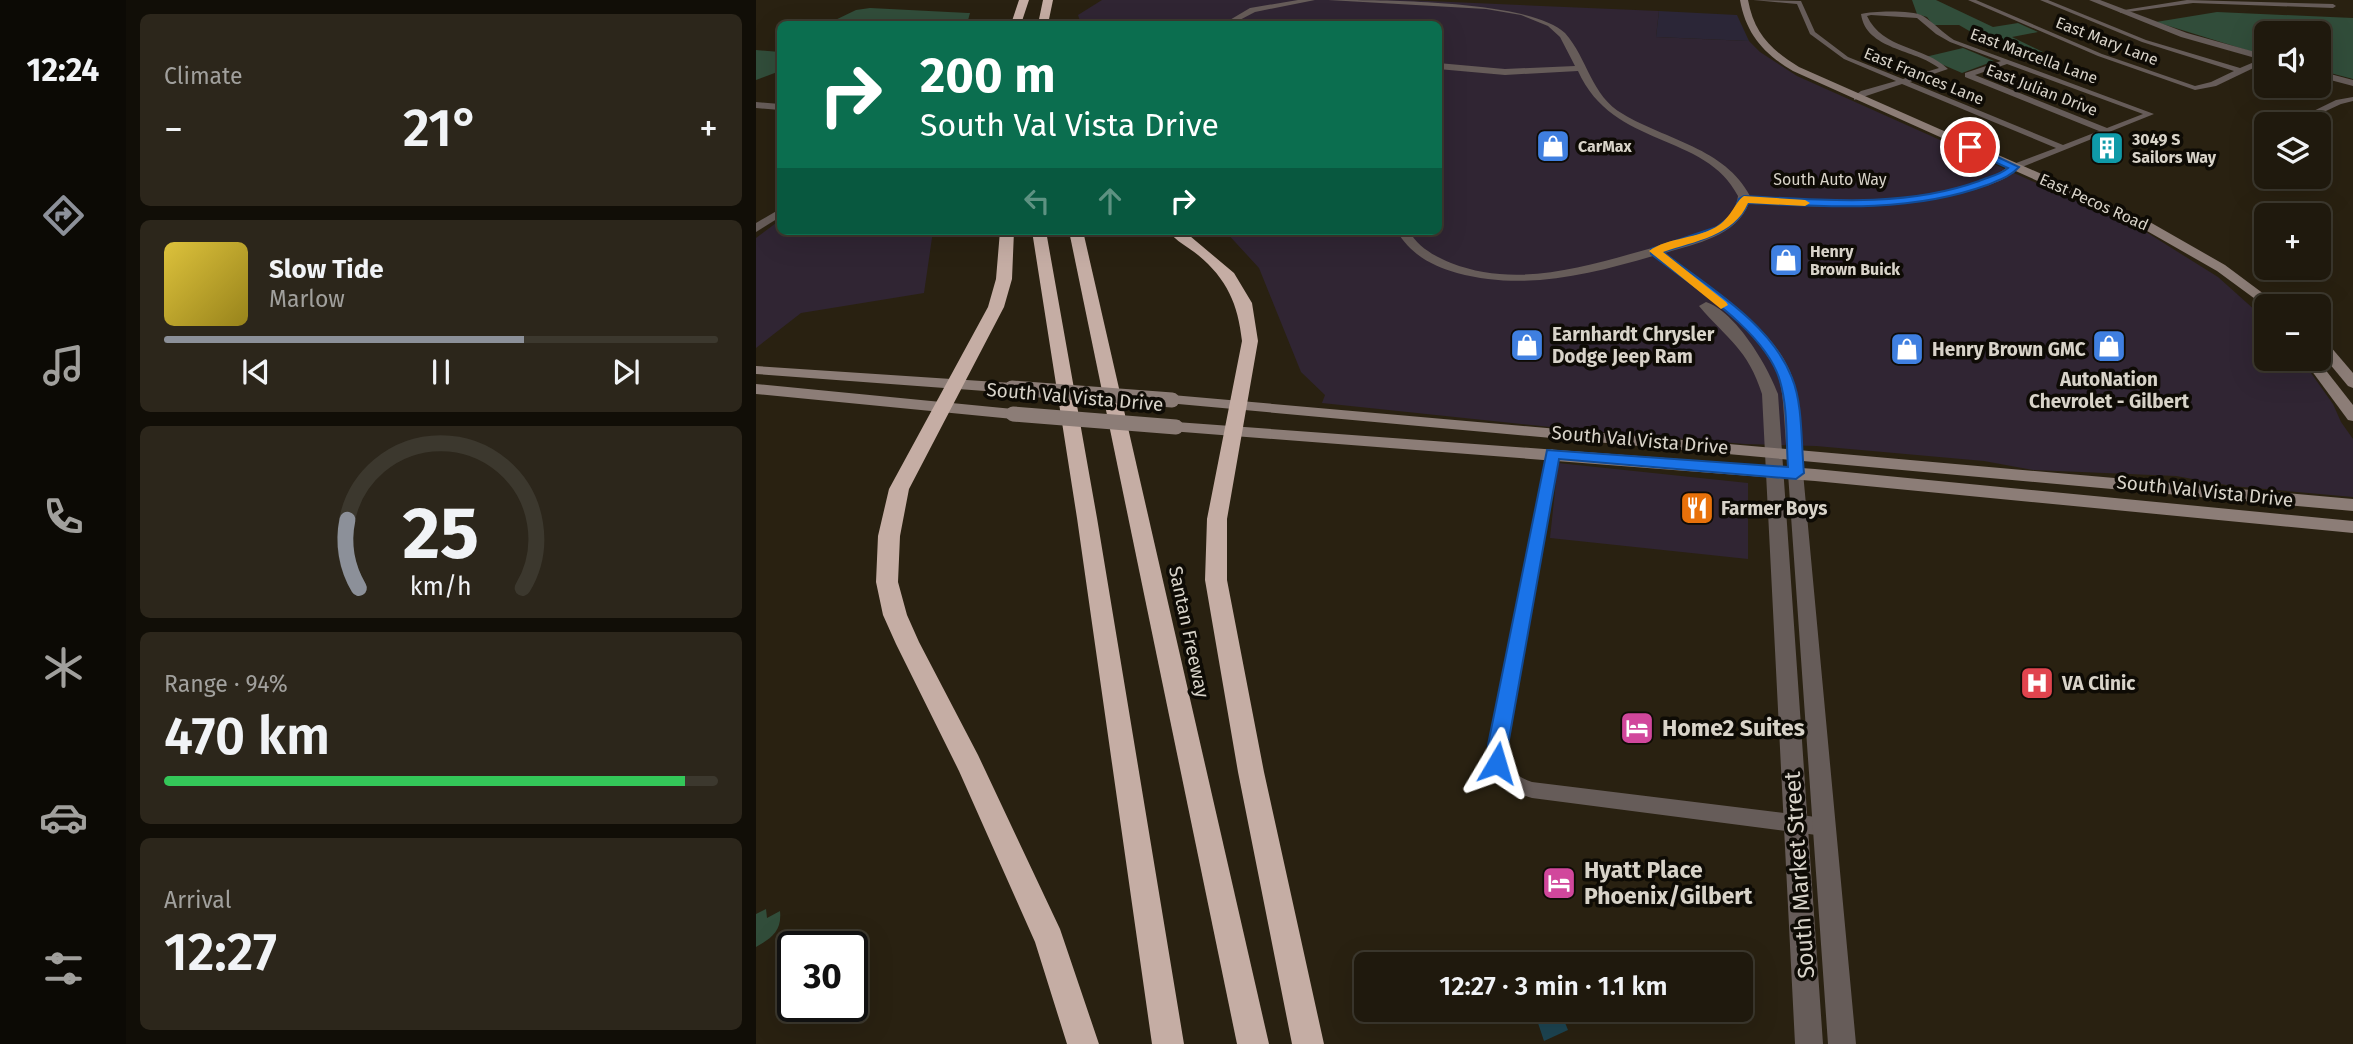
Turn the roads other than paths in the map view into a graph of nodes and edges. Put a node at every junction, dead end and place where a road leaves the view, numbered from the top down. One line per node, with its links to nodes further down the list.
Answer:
1 (1024, 0): 16 (highway)
2 (1048, 0): 17 (highway)
3 (1311, 0): 18 (street)
4 (1332, 0): 23 (street)
5 (1744, 0): 28 (main road, East Pecos Road)
6 (1756, 0): 26 (street, East Frances Lane)
7 (1971, 0): 24 (street, East Mary Lane)
8 (2043, 0): 24 (street)
9 (2093, 0): 15 (street)
10 (2142, 0): 14 (street)
11 (2324, 0): 13 (street)
12 (2209, 1): 13 (street); 14 (street)
13 (2258, 1)
14 (2157, 5): 15 (street)
15 (2121, 11): 19 (street)
16 (1017, 21)
17 (1044, 21)
18 (1231, 21)
19 (2254, 55)
20 (2009, 61): 26 (street, East Marcella Lane); 33 (street, East Julian Drive); 33 (street, East Marcella Lane)
21 (2254, 64): 24 (street)
22 (1442, 66): 23 (street)
23 (1581, 68): 36 (street)
24 (2241, 71)
25 (2331, 76): 27 (street)
26 (1904, 82): 28 (street); 34 (street, East Frances Lane)
27 (2353, 82)
28 (1857, 98): 35 (main road, East Pecos Road)
29 (2353, 99): 32 (street)
30 (756, 105): 31 (street)
31 (777, 107)
32 (2320, 112)
33 (2107, 131): 34 (street)
34 (2063, 148): 35 (street)
35 (2014, 167): 36 (street, South Auto Way); 45 (main road, East Pecos Road)
36 (1744, 197): 44 (street)
37 (777, 214): 38 (street)
38 (756, 228)
39 (1007, 235): 51 (highway)
40 (1040, 235): 69 (highway)
41 (1077, 235): 70 (highway, Santan Freeway)
42 (1180, 235): 53 (highway)
43 (1406, 235): 44 (street)
44 (1649, 253): 46 (street)
45 (2257, 294)
46 (1738, 326): 58 (street, South Market Street); 59 (street, South Market Street)
47 (2331, 356): 50 (main road)
48 (756, 370): 51 (main road, South Val Vista Drive)
49 (2319, 371): 55 (main road)
50 (2353, 383)
51 (957, 384): 53 (main road, South Val Vista Drive, bridge); 54 (highway)
52 (756, 389): 54 (main road, South Val Vista Drive)
53 (1238, 405): 56 (highway); 58 (main road, South Val Vista Drive)
54 (945, 408): 56 (main road, South Val Vista Drive, bridge); 68 (highway)
55 (2353, 416)
56 (1233, 431): 57 (main road, South Val Vista Drive); 71 (highway)
57 (1552, 453): 58 (main road, South Val Vista Drive); 66 (street)
58 (1773, 463): 59 (main road, South Val Vista Drive); 66 (street, South Market Street)
59 (1796, 465): 60 (main road, South Val Vista Drive); 61 (main road, South Val Vista Drive); 67 (street, South Market Street)
60 (2100, 483): 61 (main road); 62 (main road, South Val Vista Drive)
61 (2005, 492): 63 (main road, South Val Vista Drive)
62 (2209, 493): 63 (main road); 64 (main road, South Val Vista Drive)
63 (2115, 503): 65 (main road, South Val Vista Drive)
64 (2353, 505)
65 (2353, 527)
66 (1796, 824): 67 (street); 72 (street, South Market Street)
67 (1824, 827): 73 (street, South Market Street)
68 (1083, 1044)
69 (1168, 1044)
70 (1253, 1044)
71 (1308, 1044)
72 (1809, 1044)
73 (1843, 1044)

